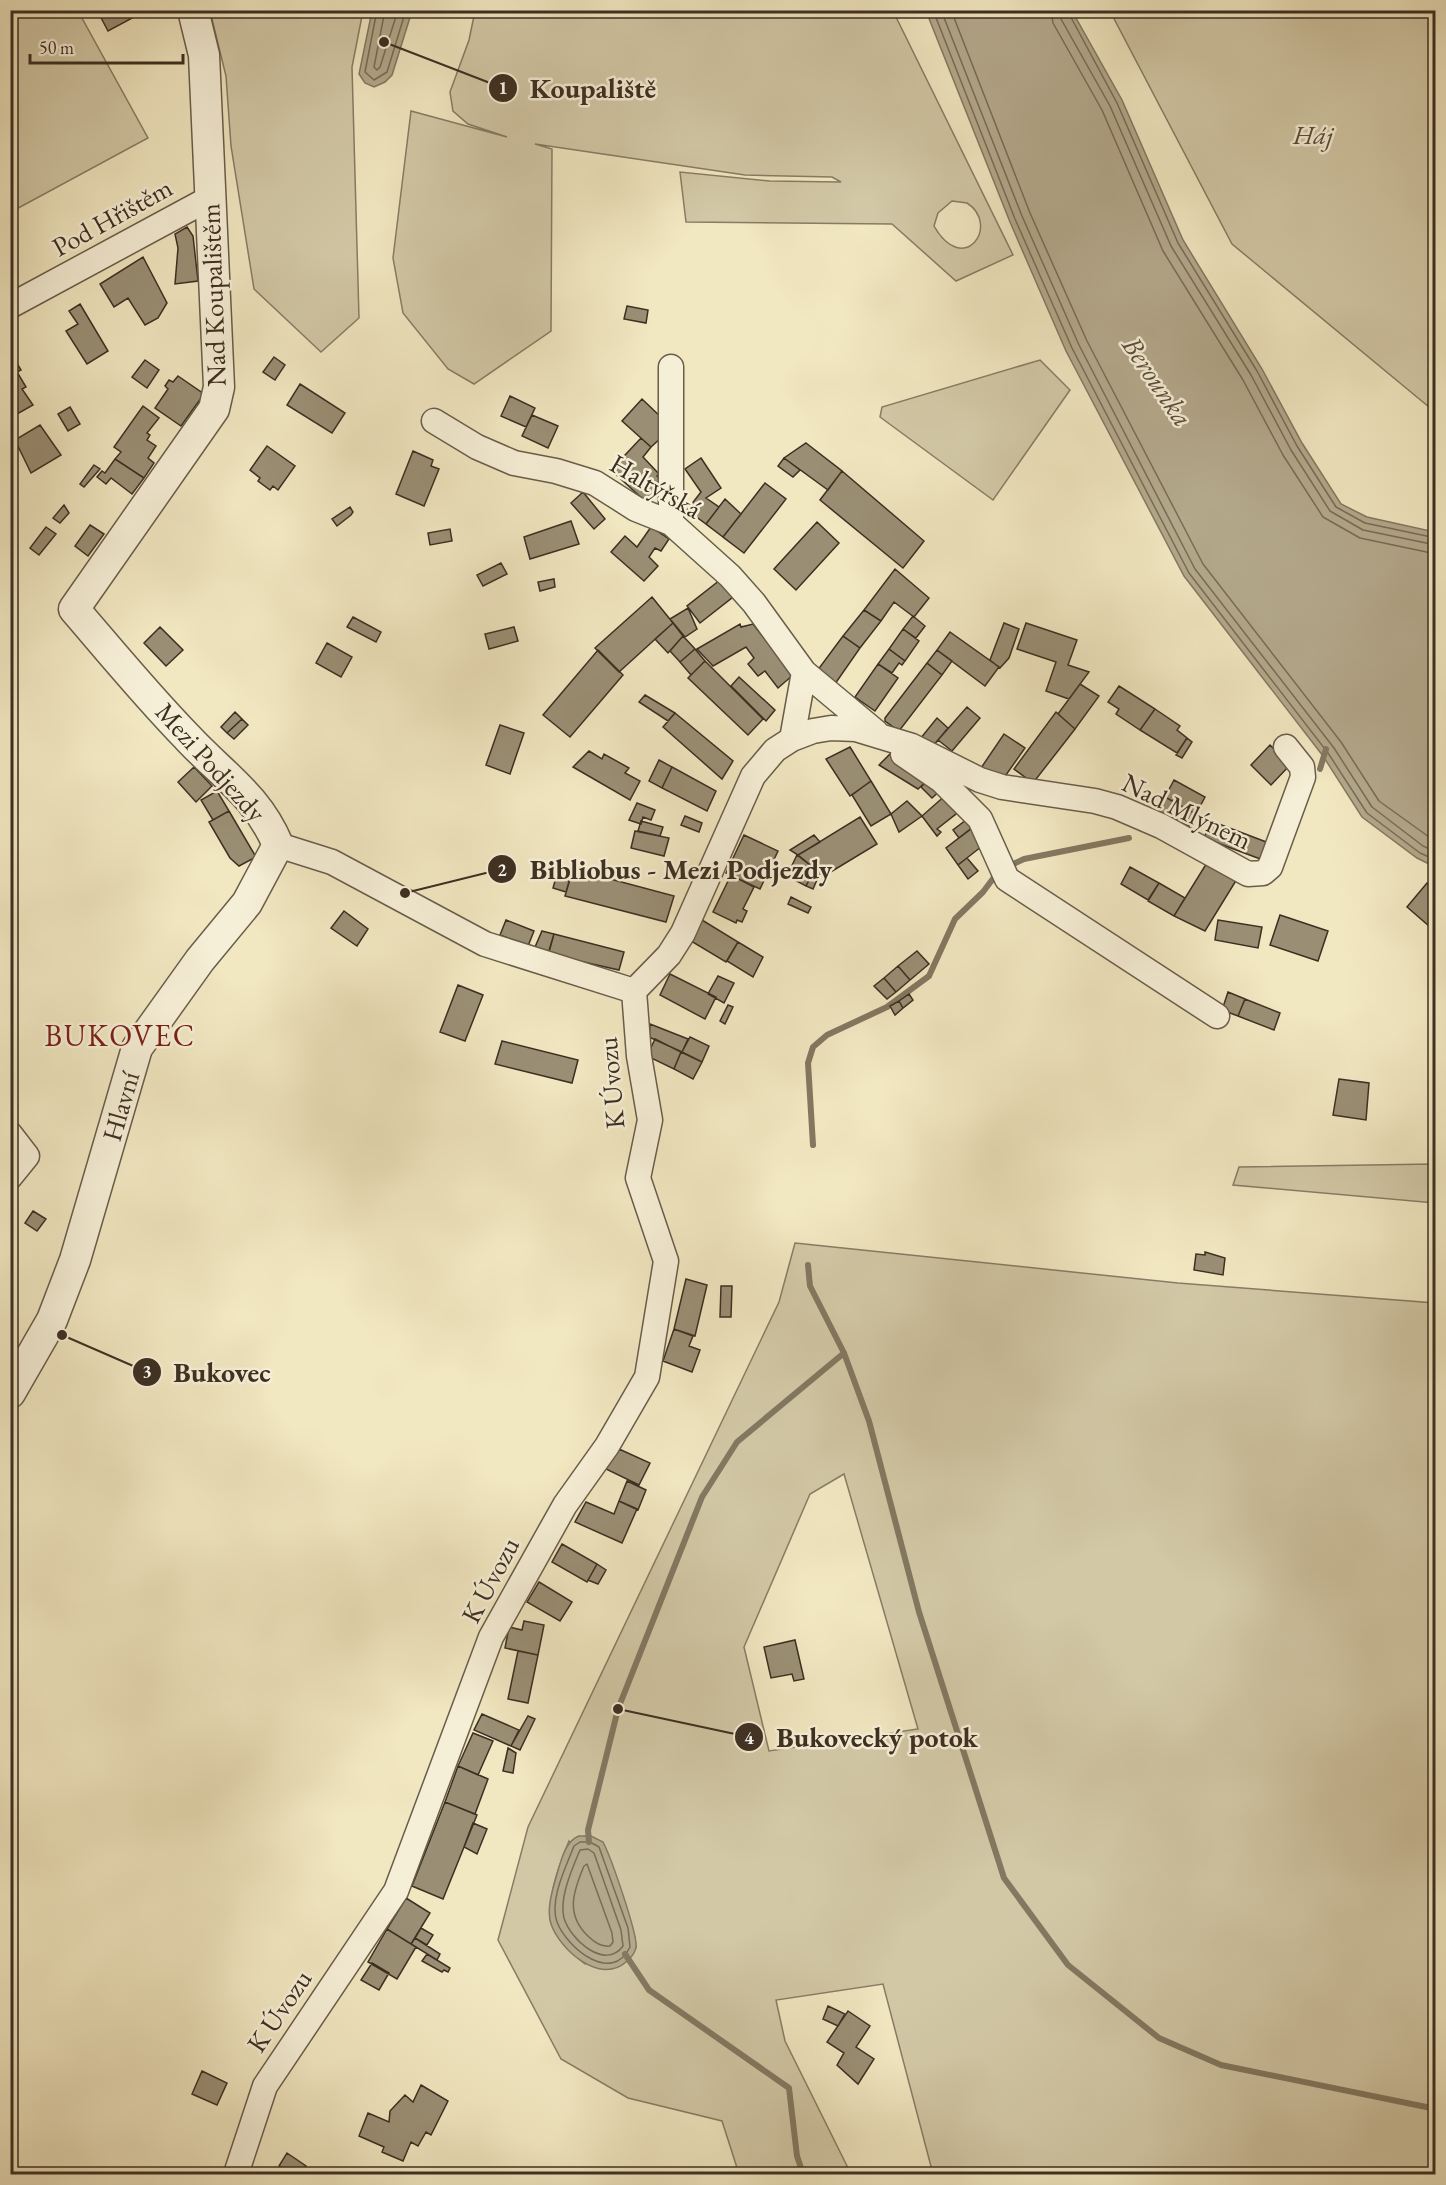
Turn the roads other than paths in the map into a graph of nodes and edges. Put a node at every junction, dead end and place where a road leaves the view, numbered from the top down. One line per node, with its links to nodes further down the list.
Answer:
1 (193, 10): 2 (street, Nad Koupalištěm)
2 (210, 198): 3 (street, Pod Hřištěm); 7 (street, Nad Koupalištěm)
3 (10, 306)
4 (671, 367): 6 (street)
5 (434, 421): 6 (street, Haltýřská)
6 (670, 523): 8 (street, Haltýřská)
7 (74, 609): 12 (street, Mezi Podjezdy)
8 (804, 672): 9 (street, Haltýřská); 10 (street)
9 (883, 738): 10 (street); 11 (street, Nad Mlýnem); 14 (street)
10 (792, 739): 13 (street)
11 (1286, 747)
12 (278, 845): 13 (street, Mezi Podjezdy); 17 (street, Hlavní)
13 (634, 991): 18 (street, K Úvozu)
14 (1217, 1016)
15 (10, 1134): 16 (street)
16 (10, 1178)
17 (10, 1394)
18 (236, 2175)

